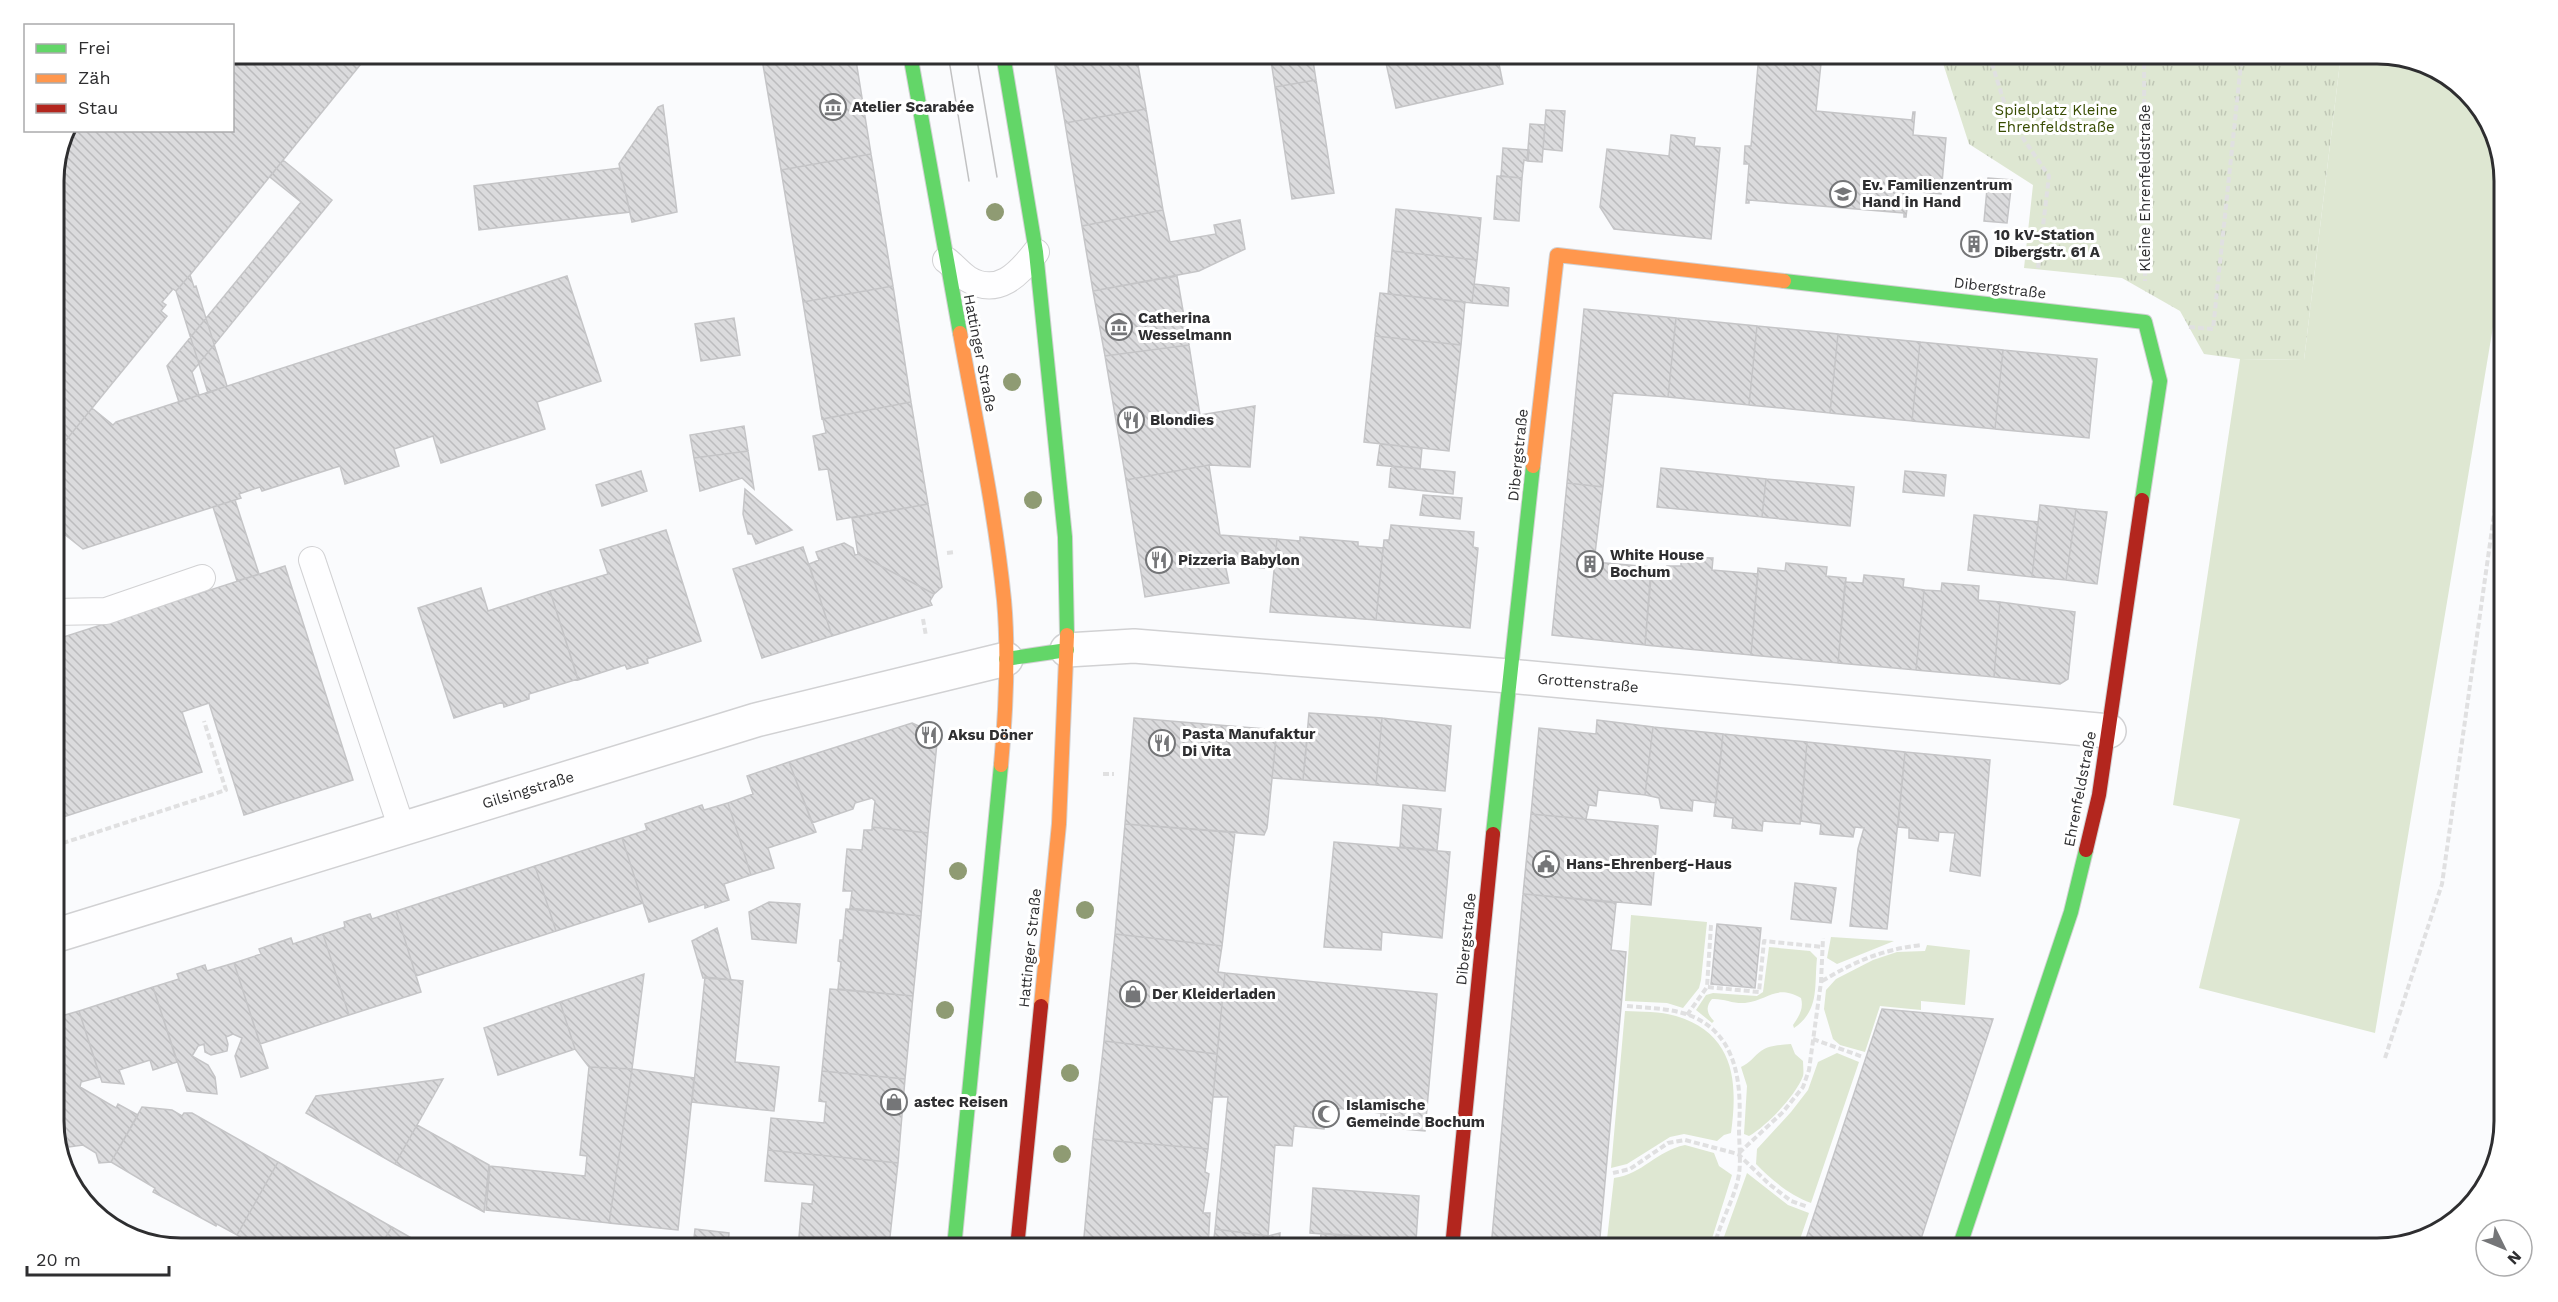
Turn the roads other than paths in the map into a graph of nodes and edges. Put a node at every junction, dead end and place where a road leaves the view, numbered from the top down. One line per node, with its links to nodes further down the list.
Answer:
1 (912, 65): 4 (street, Hattinger Straße)
2 (1006, 65): 3 (street, Hattinger Straße)
3 (1036, 252): 4 (lane); 9 (street, Hattinger Straße)
4 (946, 260): 10 (street, Hattinger Straße)
5 (2145, 322): 11 (street, Dibergstraße); 12 (street, Ehrenfeldstraße)
6 (312, 560): 13 (lane)
7 (202, 578): 8 (lane)
8 (65, 612)
9 (1067, 650): 10 (street); 11 (street, Grottenstraße); 16 (street, Hattinger Straße)
10 (1006, 659): 13 (street, Gilsingstraße); 15 (street, Hattinger Straße)
11 (1509, 676): 12 (street, Grottenstraße); 17 (street, Dibergstraße)
12 (2109, 731): 18 (street, Ehrenfeldstraße)
13 (402, 829): 14 (street, Gilsingstraße)
14 (65, 933)
15 (955, 1238)
16 (1018, 1238)
17 (1453, 1238)
18 (1962, 1238)

